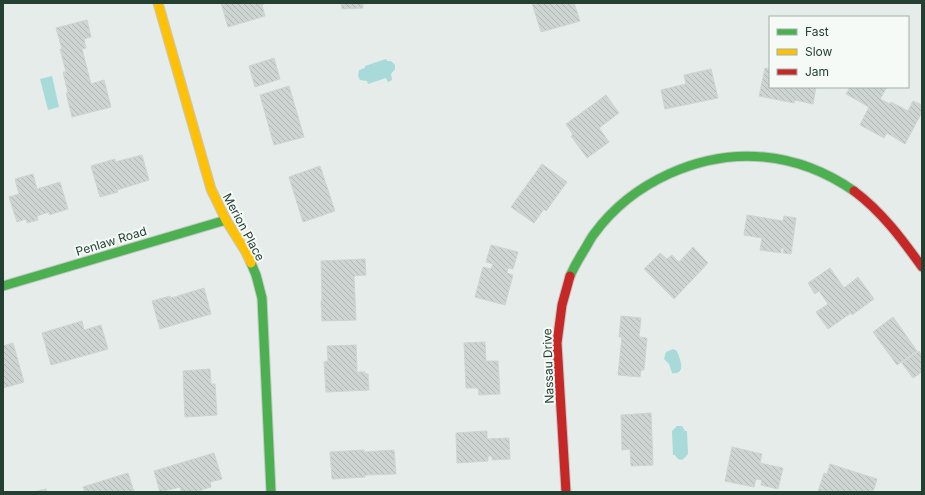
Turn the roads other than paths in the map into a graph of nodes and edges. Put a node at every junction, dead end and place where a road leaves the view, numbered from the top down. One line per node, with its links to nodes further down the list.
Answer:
1 (158, 3): 2 (street, Merion Place)
2 (226, 220): 4 (street, Penlaw Road); 5 (street, Merion Place)
3 (922, 266): 6 (street, Nassau Drive)
4 (3, 286)
5 (271, 492)
6 (566, 492)

